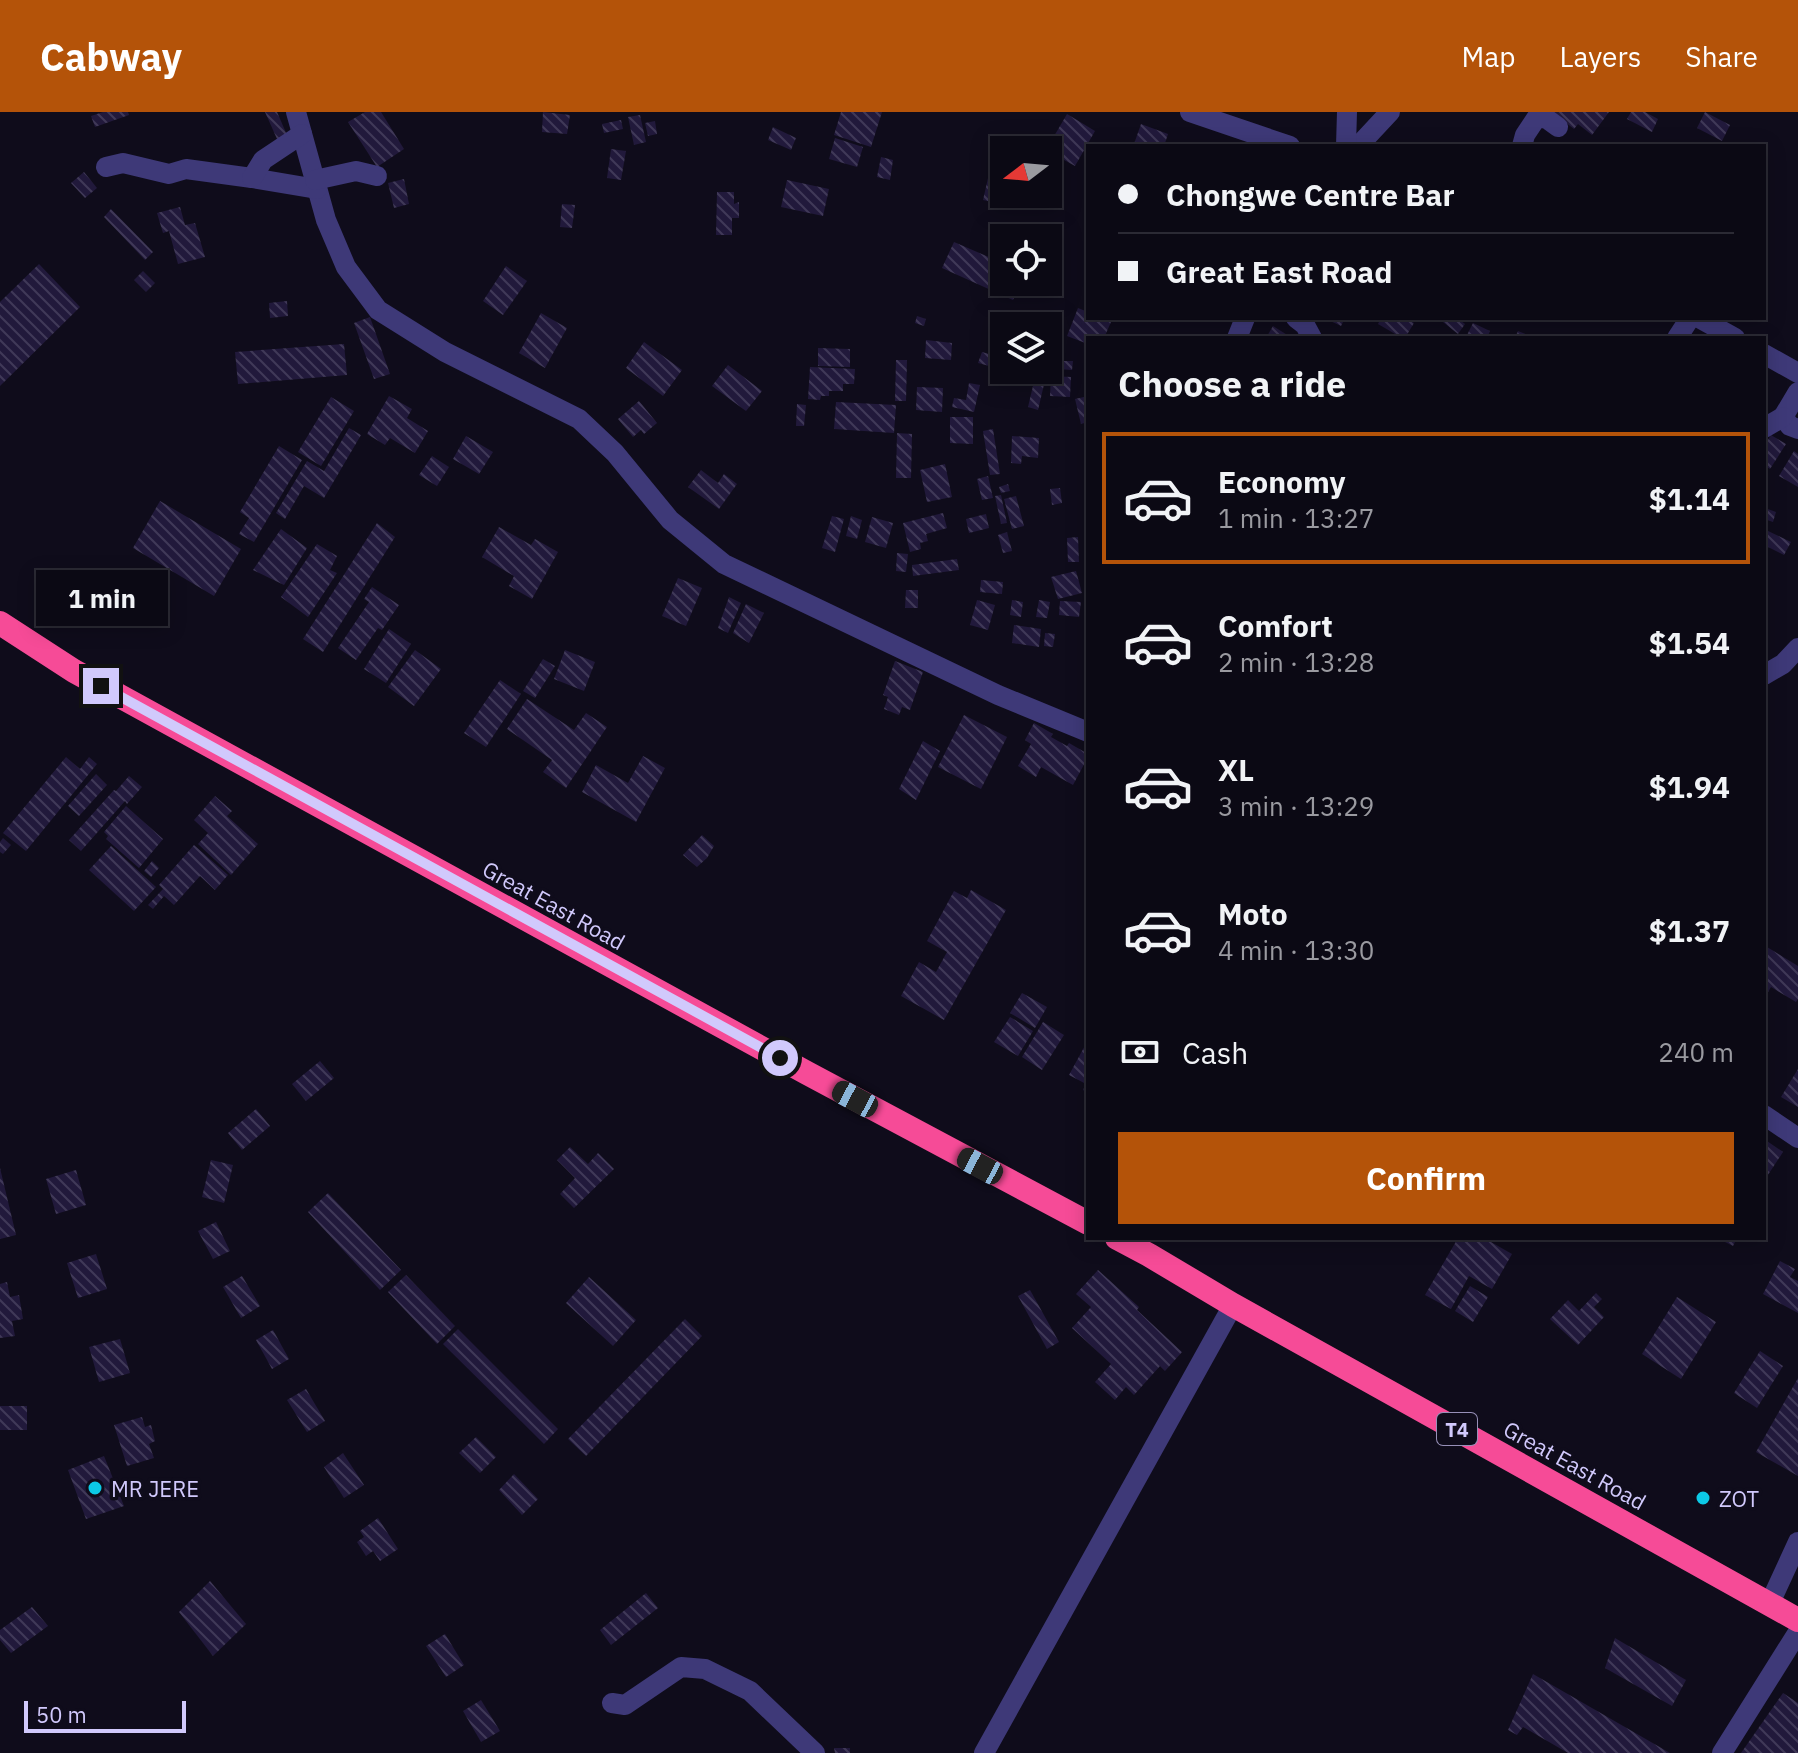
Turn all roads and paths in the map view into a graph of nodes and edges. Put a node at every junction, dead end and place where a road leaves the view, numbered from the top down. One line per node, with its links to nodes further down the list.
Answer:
1 (296, 112): 6 (street)
2 (1190, 112): 7 (street)
3 (1347, 112): 8 (street)
4 (1390, 112): 9 (street)
5 (1558, 127): 10 (street)
6 (302, 134): 13 (street); 14 (street)
7 (1284, 144)
8 (1361, 144)
9 (1362, 144)
10 (1523, 144)
11 (106, 167): 13 (street)
12 (377, 176): 14 (street)
13 (252, 178): 14 (street)
14 (316, 184): 27 (street)
15 (1299, 320): 17 (street)
16 (1703, 320): 18 (street)
17 (1311, 336)
18 (1731, 336)
19 (1766, 355): 20 (street)
20 (1798, 373)
21 (1798, 392): 22 (street)
22 (1790, 423): 23 (street)
23 (1766, 428)
24 (0, 623): 30 (highway, Great East Road)
25 (1798, 648): 26 (street)
26 (1766, 674)
27 (1086, 731)
28 (1766, 1116): 29 (street)
29 (1798, 1138)
30 (1086, 1222)
31 (1121, 1240): 32 (highway, Great East Road / T4)
32 (1233, 1305): 34 (highway, Great East Road / T4); 38 (street)
33 (1798, 1542): 34 (street)
34 (1769, 1605): 35 (highway, Great East Road / T4)
35 (1798, 1620)
36 (1798, 1632): 40 (street)
37 (612, 1703): 39 (street)
38 (989, 1751)
39 (815, 1753)
40 (1722, 1753)

